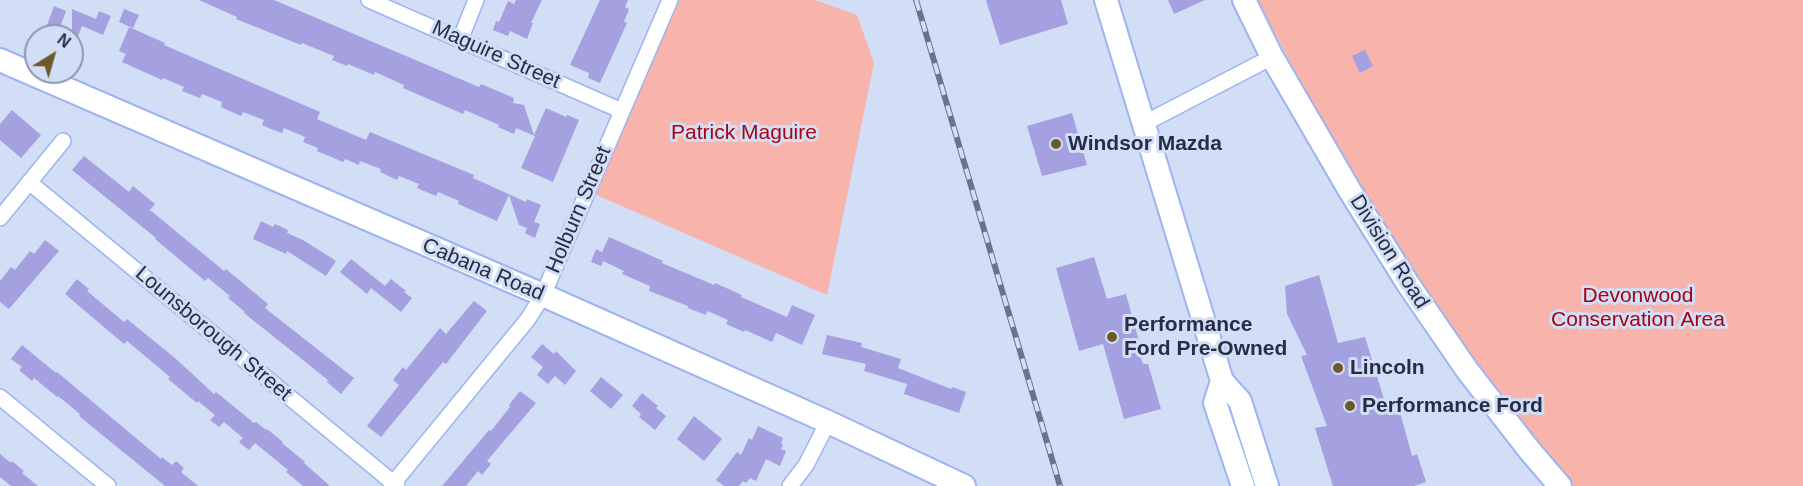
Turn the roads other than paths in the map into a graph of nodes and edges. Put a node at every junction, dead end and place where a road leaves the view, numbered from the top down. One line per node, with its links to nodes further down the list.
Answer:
1 (369, 0): 6 (street, Maguire Street)
2 (476, 0): 6 (street)
3 (670, 0): 9 (street, Holburn Street)
4 (1106, 0): 10 (main road)
5 (1244, 0): 7 (main road, Division Road)
6 (460, 40): 9 (street, Maguire Street)
7 (1272, 57): 10 (street); 24 (main road, Division Road)
8 (0, 60): 14 (main road, Cabana Road)
9 (622, 111): 14 (street, Holburn Street)
10 (1145, 123): 15 (main road)
11 (63, 141): 12 (street)
12 (29, 182): 13 (street); 18 (street, Lounsborough Street)
13 (0, 218)
14 (543, 295): 17 (main road, Cabana Road); 18 (street, Holburn Street)
15 (1222, 381): 22 (main road); 23 (main road)
16 (0, 397): 19 (street)
17 (828, 422): 20 (street); 21 (main road, Cabana Road)
18 (394, 485)
19 (108, 486)
20 (790, 486)
21 (963, 486)
22 (1243, 486)
23 (1267, 486)
24 (1560, 486)

